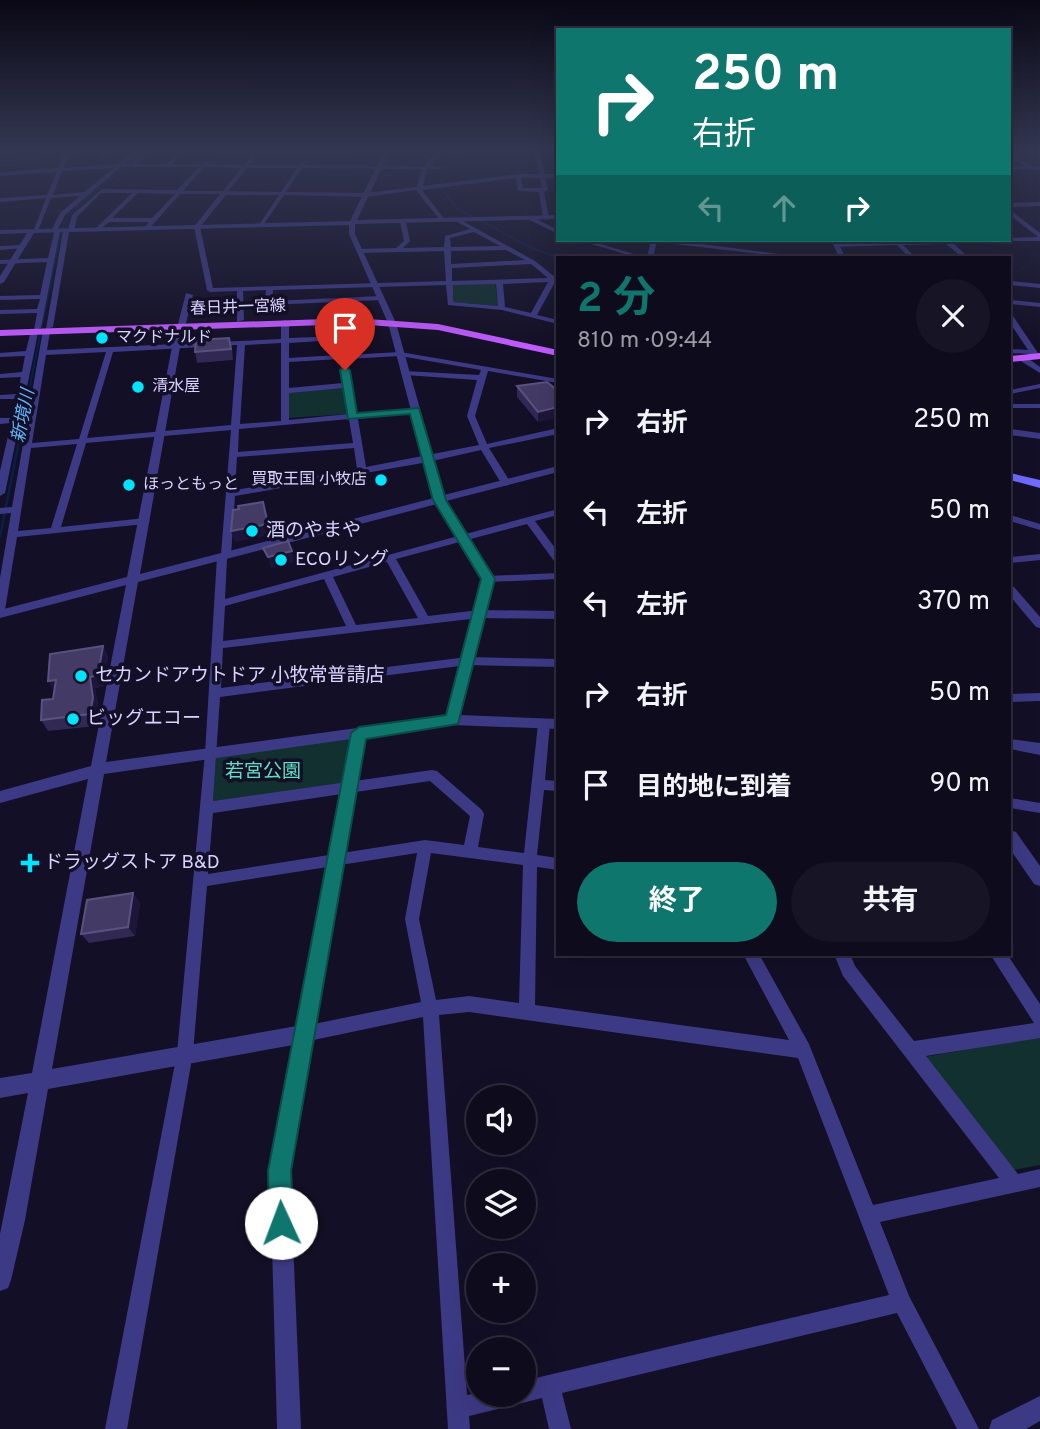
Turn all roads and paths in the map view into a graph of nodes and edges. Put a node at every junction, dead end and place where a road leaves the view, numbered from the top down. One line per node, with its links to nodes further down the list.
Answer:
1 (40, 216): 29 (street)
2 (61, 216): 25 (street)
3 (75, 216): 26 (street)
4 (112, 216): 14 (street)
5 (157, 216): 15 (street)
6 (206, 216): 21 (street)
7 (268, 216): 20 (street)
8 (355, 216): 19 (street)
9 (439, 216): 16 (street)
10 (1015, 216): 30 (street)
11 (556, 217): 13 (street)
12 (530, 218): 13 (street); 17 (street); 27 (street)
13 (546, 218)
14 (108, 220): 15 (street); 23 (street)
15 (153, 220): 22 (street)
16 (442, 220): 17 (street); 18 (street)
17 (457, 220): 24 (street)
18 (403, 222): 19 (street); 42 (street)
19 (352, 223): 20 (street); 44 (street)
20 (262, 225): 21 (street)
21 (197, 227): 22 (street); 64 (street)
22 (146, 229): 23 (street)
23 (97, 230): 26 (street)
24 (475, 230): 41 (street); 43 (street)
25 (55, 231): 26 (street); 29 (street); 51 (street)
26 (69, 231): 81 (street)
27 (556, 231)
28 (0, 232): 29 (street)
29 (33, 232): 39 (street)
30 (1039, 234): 31 (street)
31 (1011, 240)
32 (588, 242): 46 (street)
33 (674, 242): 38 (street)
34 (836, 242): 37 (street)
35 (922, 242): 37 (street)
36 (947, 242): 50 (street)
37 (898, 243): 49 (street)
38 (698, 245): 45 (street); 47 (street)
39 (21, 247): 40 (street); 53 (street)
40 (0, 248)
41 (507, 248): 43 (street); 54 (street)
42 (398, 250): 43 (street); 44 (street)
43 (447, 250): 55 (street)
44 (359, 251): 61 (street)
45 (746, 254): 48 (street)
46 (637, 256)
47 (697, 256)
48 (781, 256)
49 (911, 256)
50 (964, 256)
51 (50, 260): 53 (street); 66 (street)
52 (0, 262): 53 (street)
53 (12, 262): 57 (street)
54 (533, 262): 55 (street); 56 (street)
55 (448, 266): 59 (street)
56 (556, 279): 58 (street); 74 (street)
57 (1, 280)
58 (499, 281): 59 (street); 71 (street)
59 (449, 282): 61 (street); 71 (street)
60 (1011, 283): 62 (street)
61 (375, 285): 63 (street); 68 (street)
62 (1040, 286)
63 (271, 288): 64 (street); 68 (street)
64 (240, 289): 75 (street)
65 (190, 295): 80 (street)
66 (42, 297): 67 (street); 72 (street)
67 (0, 298)
68 (380, 298): 77 (street)
69 (1011, 302): 70 (street)
70 (1040, 305)
71 (502, 308): 74 (street)
72 (39, 311): 73 (street); 81 (street)
73 (0, 312)
74 (533, 316): 79 (street)
75 (240, 320): 77 (main road, 春日井一宮線); 80 (main road, 春日井一宮線)
76 (1011, 320): 94 (street)
77 (391, 321): 78 (main road, 春日井一宮線); 87 (main road, 春日井一宮線); 91 (street)
78 (285, 322): 80 (main road, 春日井一宮線); 83 (street)
79 (556, 322)
80 (182, 324): 81 (main road, 春日井一宮線); 85 (street)
81 (42, 330): 82 (main road, 春日井一宮線); 89 (street); 90 (street)
82 (0, 331)
83 (285, 343): 84 (street); 93 (street); 95 (street)
84 (241, 345): 85 (street); 117 (street)
85 (176, 347): 86 (street); 120 (street)
86 (110, 350): 90 (street); 122 (street)
87 (556, 351)
88 (1011, 351): 94 (street)
89 (30, 353): 92 (street); 99 (street)
90 (42, 353): 124 (street)
91 (400, 354): 93 (street); 98 (street); 100 (street)
92 (0, 355)
93 (342, 355): 95 (street); 104 (street)
94 (1028, 356): 96 (street)
95 (286, 360): 106 (street)
96 (1039, 370)
97 (556, 372): 102 (street)
98 (405, 373): 100 (street); 112 (street)
99 (25, 374): 101 (street); 108 (street)
100 (483, 374): 102 (street); 126 (street)
101 (0, 376)
102 (548, 378): 103 (street)
103 (556, 380)
104 (347, 385): 106 (street); 113 (street)
105 (1040, 386): 107 (street)
106 (285, 391): 116 (street)
107 (1011, 392)
108 (21, 396): 109 (street); 114 (street)
109 (0, 397)
110 (1011, 406): 111 (street)
111 (1040, 406)
112 (415, 411): 113 (street); 128 (street)
113 (352, 416): 116 (street); 123 (street)
114 (16, 420): 115 (street); 125 (street)
115 (0, 421)
116 (285, 423): 117 (street)
117 (235, 427): 120 (street); 127 (street)
118 (556, 431): 126 (street)
119 (1011, 432): 121 (street)
120 (160, 434): 122 (street); 145 (street)
121 (1040, 436)
122 (83, 440): 124 (street); 147 (street)
123 (357, 445): 127 (street); 131 (street)
124 (26, 446): 140 (street)
125 (5, 447): 132 (street)
126 (484, 447): 128 (street); 135 (street)
127 (233, 455): 138 (street)
128 (428, 459): 131 (street); 139 (street)
129 (556, 470): 135 (street)
130 (1011, 470): 134 (main road)
131 (362, 471): 138 (street)
132 (2, 476): 137 (street)
133 (1011, 476): 136 (main road)
134 (1040, 478)
135 (506, 482): 139 (street)
136 (1040, 484)
137 (0, 493)
138 (230, 494): 151 (street)
139 (440, 500): 149 (street); 151 (street)
140 (17, 509): 141 (street); 148 (street)
141 (1, 511)
142 (556, 513): 144 (street)
143 (1011, 518): 146 (street)
144 (529, 520): 149 (street); 150 (street)
145 (145, 521): 147 (street); 157 (street)
146 (1039, 528)
147 (55, 530): 148 (street)
148 (12, 535): 163 (street)
149 (463, 538): 153 (street); 158 (street)
150 (556, 556)
151 (224, 557): 157 (street); 162 (street)
152 (1040, 557): 154 (street)
153 (390, 558): 155 (street); 166 (street)
154 (1011, 560)
155 (327, 575): 162 (street); 168 (street)
156 (556, 576): 158 (street)
157 (134, 579): 163 (street); 181 (street)
158 (488, 579): 164 (street)
159 (1011, 590): 160 (street)
160 (1021, 602): 161 (street); 167 (street)
161 (1040, 603)
162 (220, 604): 169 (street)
163 (0, 612)
164 (479, 614): 165 (street); 166 (street); 170 (street)
165 (556, 615)
166 (425, 620): 168 (street)
167 (1040, 624)
168 (352, 628): 169 (street)
169 (218, 645): 172 (street)
170 (467, 661): 171 (street); 172 (street); 175 (street)
171 (556, 663)
172 (214, 693): 180 (street)
173 (1040, 697): 174 (street)
174 (1011, 698)
175 (452, 720): 176 (street); 177 (street)
176 (551, 724): 182 (street)
177 (359, 733): 180 (street); 184 (street)
178 (1011, 741): 179 (street)
179 (1040, 749)
180 (211, 753): 181 (street); 187 (street)
181 (97, 771): 185 (street); 208 (street)
182 (540, 785): 183 (street); 192 (street)
183 (556, 786)
184 (348, 788): 187 (street); 191 (street); 193 (street)
185 (0, 797)
186 (1011, 803): 188 (street)
187 (206, 808): 196 (street)
188 (1040, 808)
189 (1011, 838): 195 (street)
190 (425, 846): 191 (street); 193 (street); 200 (street)
191 (470, 851): 192 (street)
192 (530, 859): 194 (street); 201 (street)
193 (335, 860): 196 (street); 204 (street)
194 (556, 864)
195 (1040, 878)
196 (200, 881): 207 (street)
197 (752, 956): 205 (street)
198 (843, 956): 206 (street)
199 (999, 956): 202 (street)
200 (429, 1008): 201 (street); 204 (street); 219 (street)
201 (527, 1012): 205 (street)
202 (1040, 1018)
203 (1040, 1030): 206 (street)
204 (304, 1034): 207 (street); 221 (street)
205 (803, 1050): 212 (street)
206 (911, 1050): 211 (street)
207 (185, 1053): 208 (street); 220 (street)
208 (39, 1081): 209 (street); 213 (street)
209 (0, 1088)
210 (1040, 1178): 211 (street)
211 (1014, 1183): 212 (street)
212 (869, 1214): 214 (street)
213 (0, 1280)
214 (902, 1302): 215 (street); 223 (street)
215 (550, 1386): 216 (street); 222 (street)
216 (536, 1389)
217 (486, 1407): 219 (street)
218 (1040, 1408): 224 (street)
219 (459, 1419)
220 (116, 1429)
221 (289, 1429)
222 (560, 1429)
223 (968, 1429)
224 (1001, 1429)

